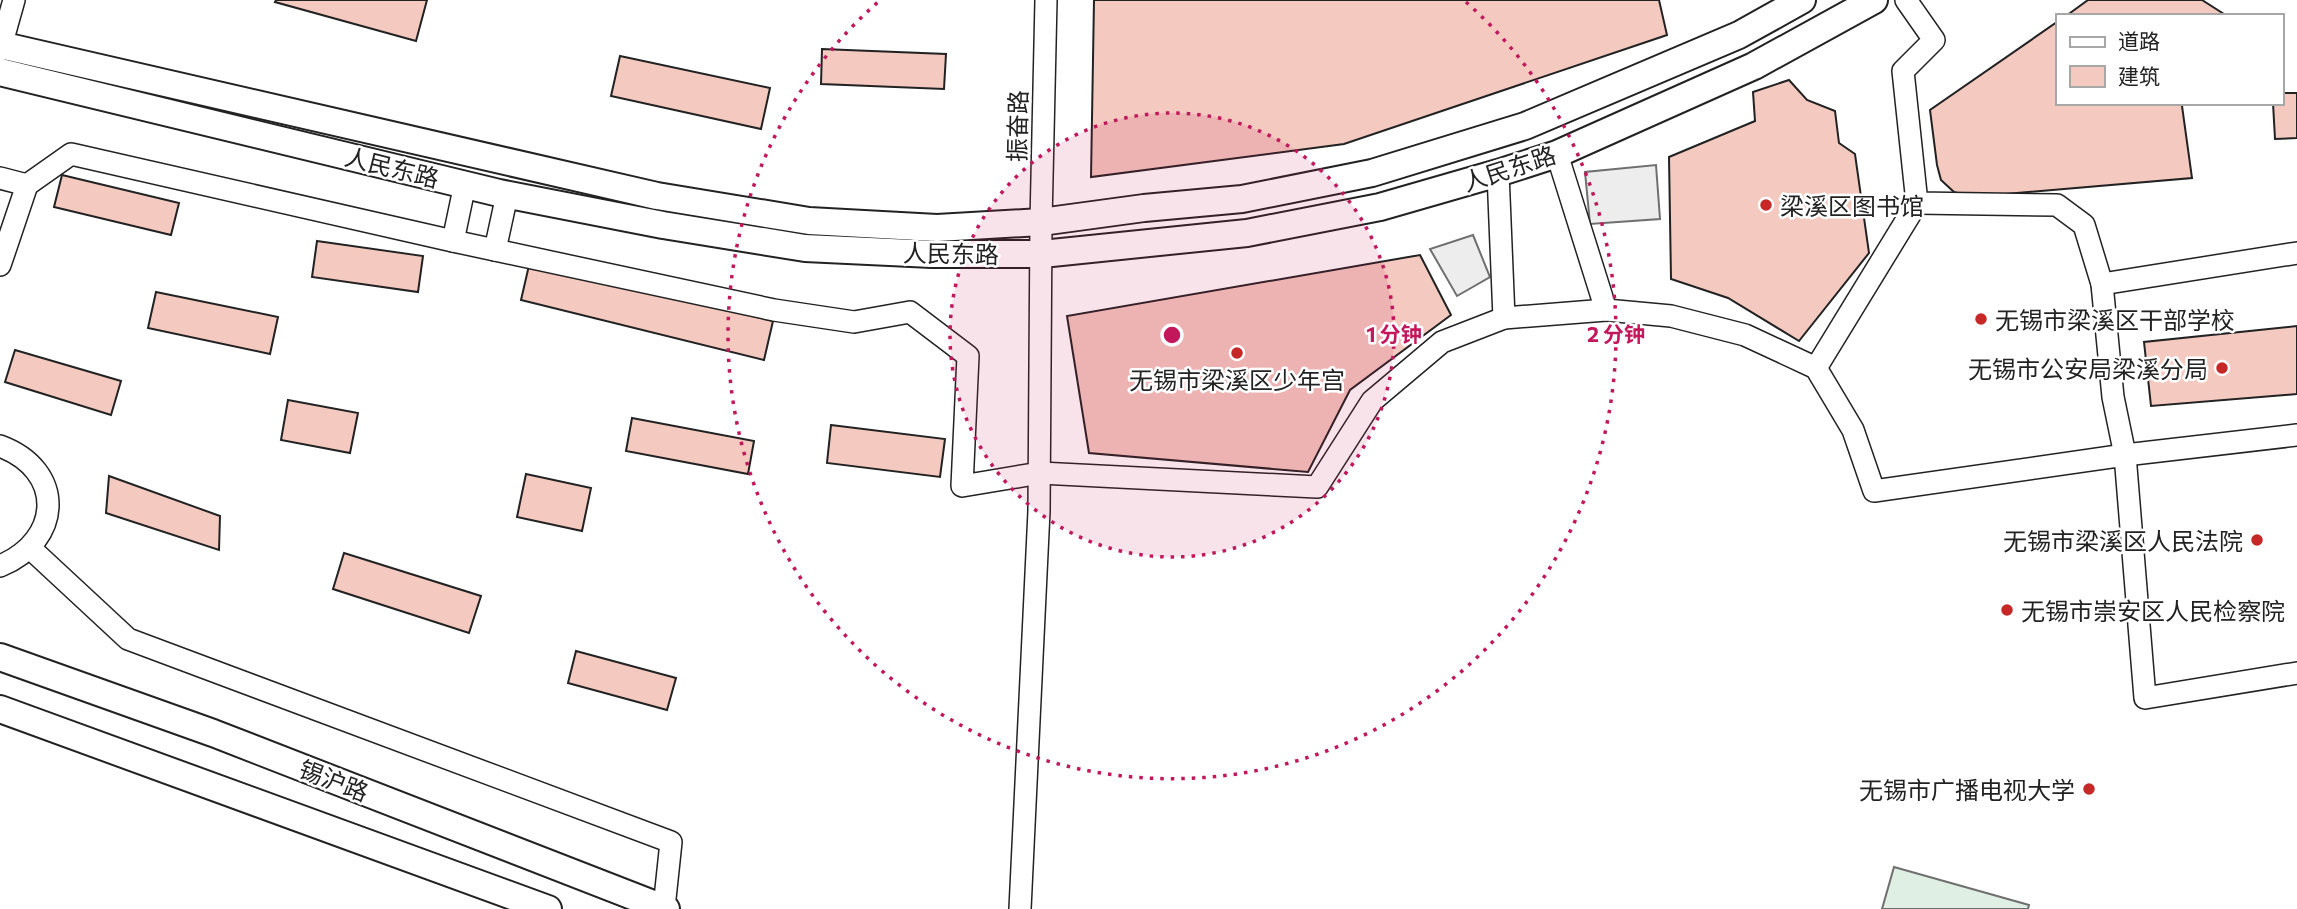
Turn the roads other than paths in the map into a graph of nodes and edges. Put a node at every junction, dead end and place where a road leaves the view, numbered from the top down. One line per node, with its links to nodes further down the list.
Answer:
1 (14, 0): 6 (street)
2 (1046, 0): 15 (street, 振奋路)
3 (1802, 0): 15 (main road, 人民东路)
4 (1874, 0): 8 (main road, 人民东路)
5 (1906, 0): 14 (street)
6 (0, 47): 15 (main road, 人民东路)
7 (0, 72): 11 (main road, 人民东路)
8 (1557, 154): 9 (main road, 人民东路); 22 (street)
9 (1498, 173): 19 (main road, 人民东路); 23 (street)
10 (0, 177): 12 (street)
11 (465, 184): 13 (main road, 人民东路); 16 (street)
12 (27, 185): 16 (street); 20 (street)
13 (507, 195): 17 (street); 19 (main road, 人民东路)
14 (1917, 203): 21 (street); 24 (street)
15 (1041, 222): 19 (street, 振奋路)
16 (453, 241): 17 (street)
17 (495, 250): 28 (street)
18 (2297, 253): 21 (street)
19 (1042, 254): 28 (street, 振奋路)
20 (0, 265)
21 (2102, 284): 27 (street)
22 (1606, 310): 23 (street); 24 (street)
23 (1504, 318): 28 (street)
24 (1816, 368): 27 (street)
25 (2297, 435): 27 (street)
26 (0, 446): 29 (street)
27 (2125, 455): 32 (street)
28 (1040, 473): 36 (street, 振奋路)
29 (30, 548): 30 (street); 35 (street)
30 (0, 566)
31 (0, 657): 35 (main road, 锡沪路)
32 (2297, 673)
33 (0, 709): 34 (main road, 锡沪路)
34 (548, 909)
35 (665, 909)
36 (1020, 909)

